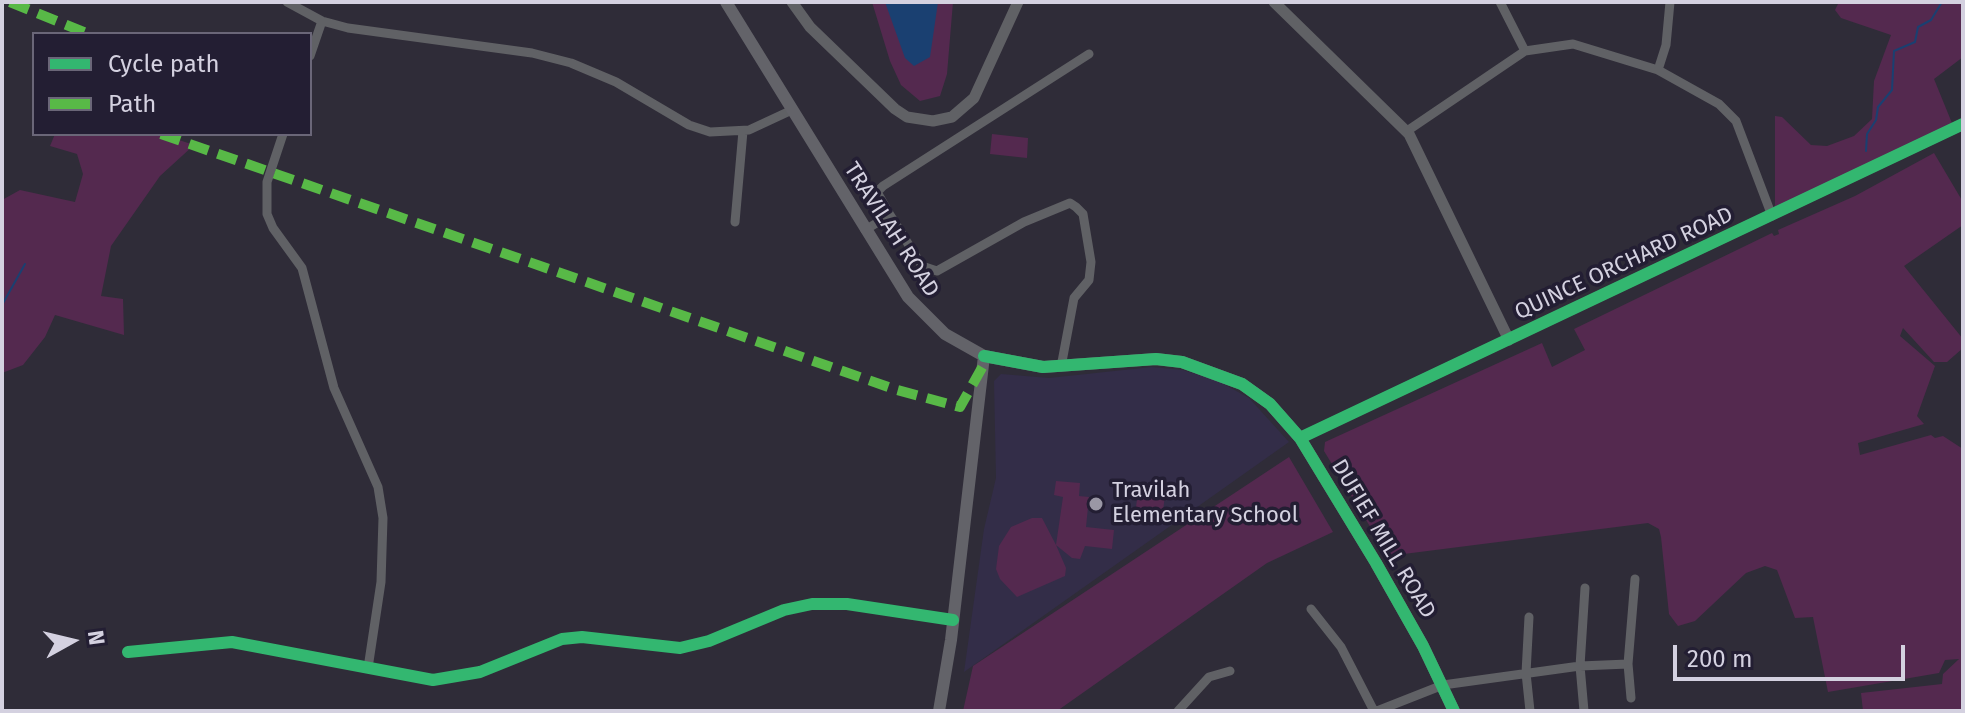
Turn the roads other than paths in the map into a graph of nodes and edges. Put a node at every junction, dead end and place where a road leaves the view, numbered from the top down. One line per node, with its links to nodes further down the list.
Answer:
1 (287, 2): 9 (street)
2 (726, 2): 14 (main road, TRAVILAH ROAD)
3 (792, 2): 4 (street)
4 (1018, 2)
5 (1274, 2): 17 (street)
6 (1500, 2): 11 (street)
7 (1663, 2): 8 (street)
8 (1670, 2): 13 (street)
9 (322, 21): 10 (street); 16 (street)
10 (312, 50)
11 (1525, 51): 13 (street); 17 (street)
12 (1089, 54): 19 (street)
13 (1658, 70): 20 (street)
14 (792, 110): 16 (street); 22 (main road, TRAVILAH ROAD)
15 (1963, 124): 20 (street, QUINCE ORCHARD ROAD)
16 (743, 131): 21 (street)
17 (1407, 131): 23 (street)
18 (282, 136): 35 (street)
19 (890, 215): 22 (street); 25 (street)
20 (1772, 216): 23 (street, QUINCE ORCHARD ROAD)
21 (735, 222)
22 (865, 230): 24 (main road, TRAVILAH ROAD)
23 (1509, 340): 26 (street, QUINCE ORCHARD ROAD)
24 (984, 356): 25 (main road, DUFIEF MILL ROAD); 31 (main road)
25 (1061, 367): 26 (main road, DUFIEF MILL ROAD)
26 (1300, 438): 38 (main road, DUFIEF MILL ROAD)
27 (1635, 579): 33 (street)
28 (1585, 588): 34 (street)
29 (1311, 609): 42 (street)
30 (1529, 617): 37 (street)
31 (953, 620): 35 (street); 40 (main road)
32 (128, 652): 35 (street)
33 (1628, 664): 34 (street); 39 (street)
34 (1580, 666): 37 (street); 45 (street)
35 (368, 668)
36 (1230, 671): 41 (street)
37 (1526, 673): 38 (street); 44 (street)
38 (1443, 685): 42 (street); 43 (main road, DUFIEF MILL ROAD)
39 (1631, 698)
40 (939, 711)
41 (1178, 711)
42 (1375, 711)
43 (1454, 711)
44 (1530, 711)
45 (1584, 711)

